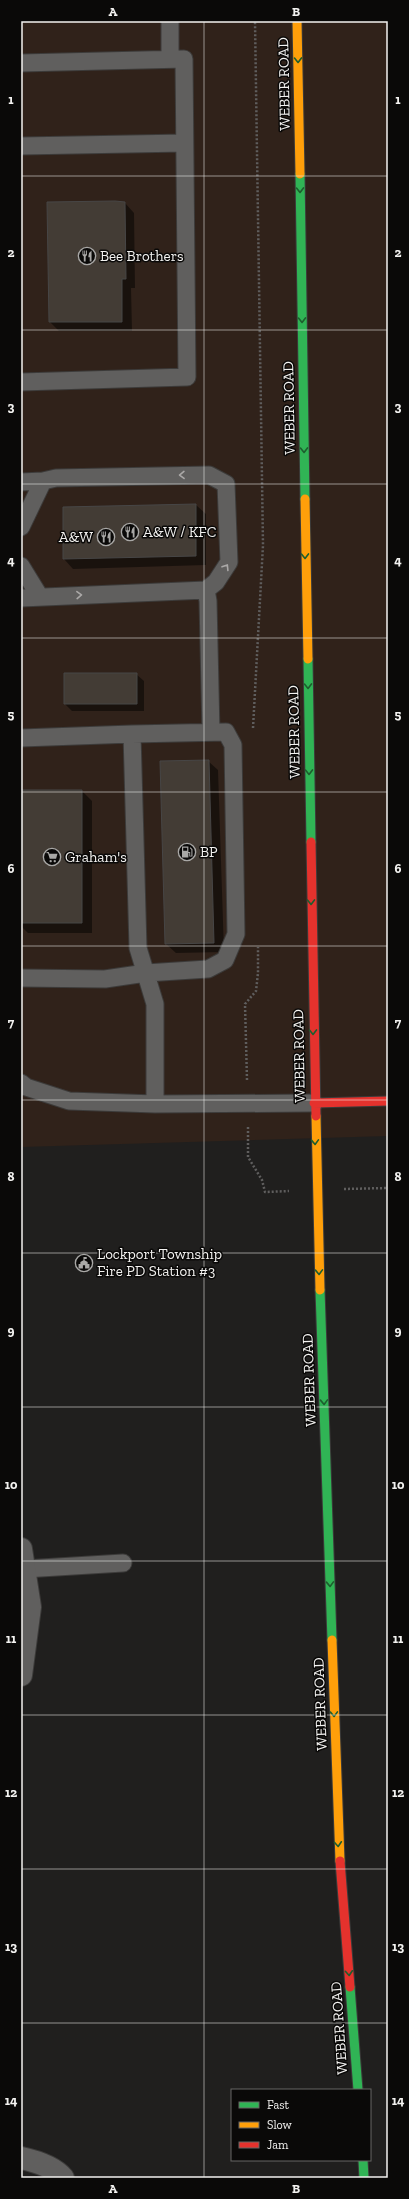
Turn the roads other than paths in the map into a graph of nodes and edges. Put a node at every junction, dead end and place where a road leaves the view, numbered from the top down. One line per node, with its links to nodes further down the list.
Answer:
1 (170, 21): 3 (lane)
2 (297, 21): 22 (main road, WEBER ROAD, one-way to 22)
3 (170, 58): 4 (lane); 5 (lane)
4 (21, 63)
5 (184, 143): 6 (lane); 7 (lane)
6 (21, 146)
7 (21, 382)
8 (43, 481): 9 (lane); 10 (lane); 12 (lane, one-way to 8)
9 (21, 482)
10 (21, 527)
11 (21, 566): 13 (lane)
12 (206, 590): 13 (lane, one-way to 12); 15 (lane)
13 (40, 597): 14 (lane)
14 (21, 598)
15 (211, 732): 16 (lane); 18 (lane)
16 (132, 734): 17 (lane); 18 (lane)
17 (21, 738)
18 (146, 973): 19 (lane); 23 (lane)
19 (21, 978)
20 (21, 1083): 23 (lane)
21 (388, 1101): 22 (main road)
22 (314, 1103): 23 (lane); 27 (main road, WEBER ROAD, one-way to 27)
23 (155, 1104)
24 (22, 1559): 25 (lane); 26 (street)
25 (124, 1563)
26 (21, 1675)
27 (358, 2089)
28 (21, 2158): 30 (street)
29 (363, 2161): 31 (main road)
30 (62, 2178)
31 (364, 2178)

